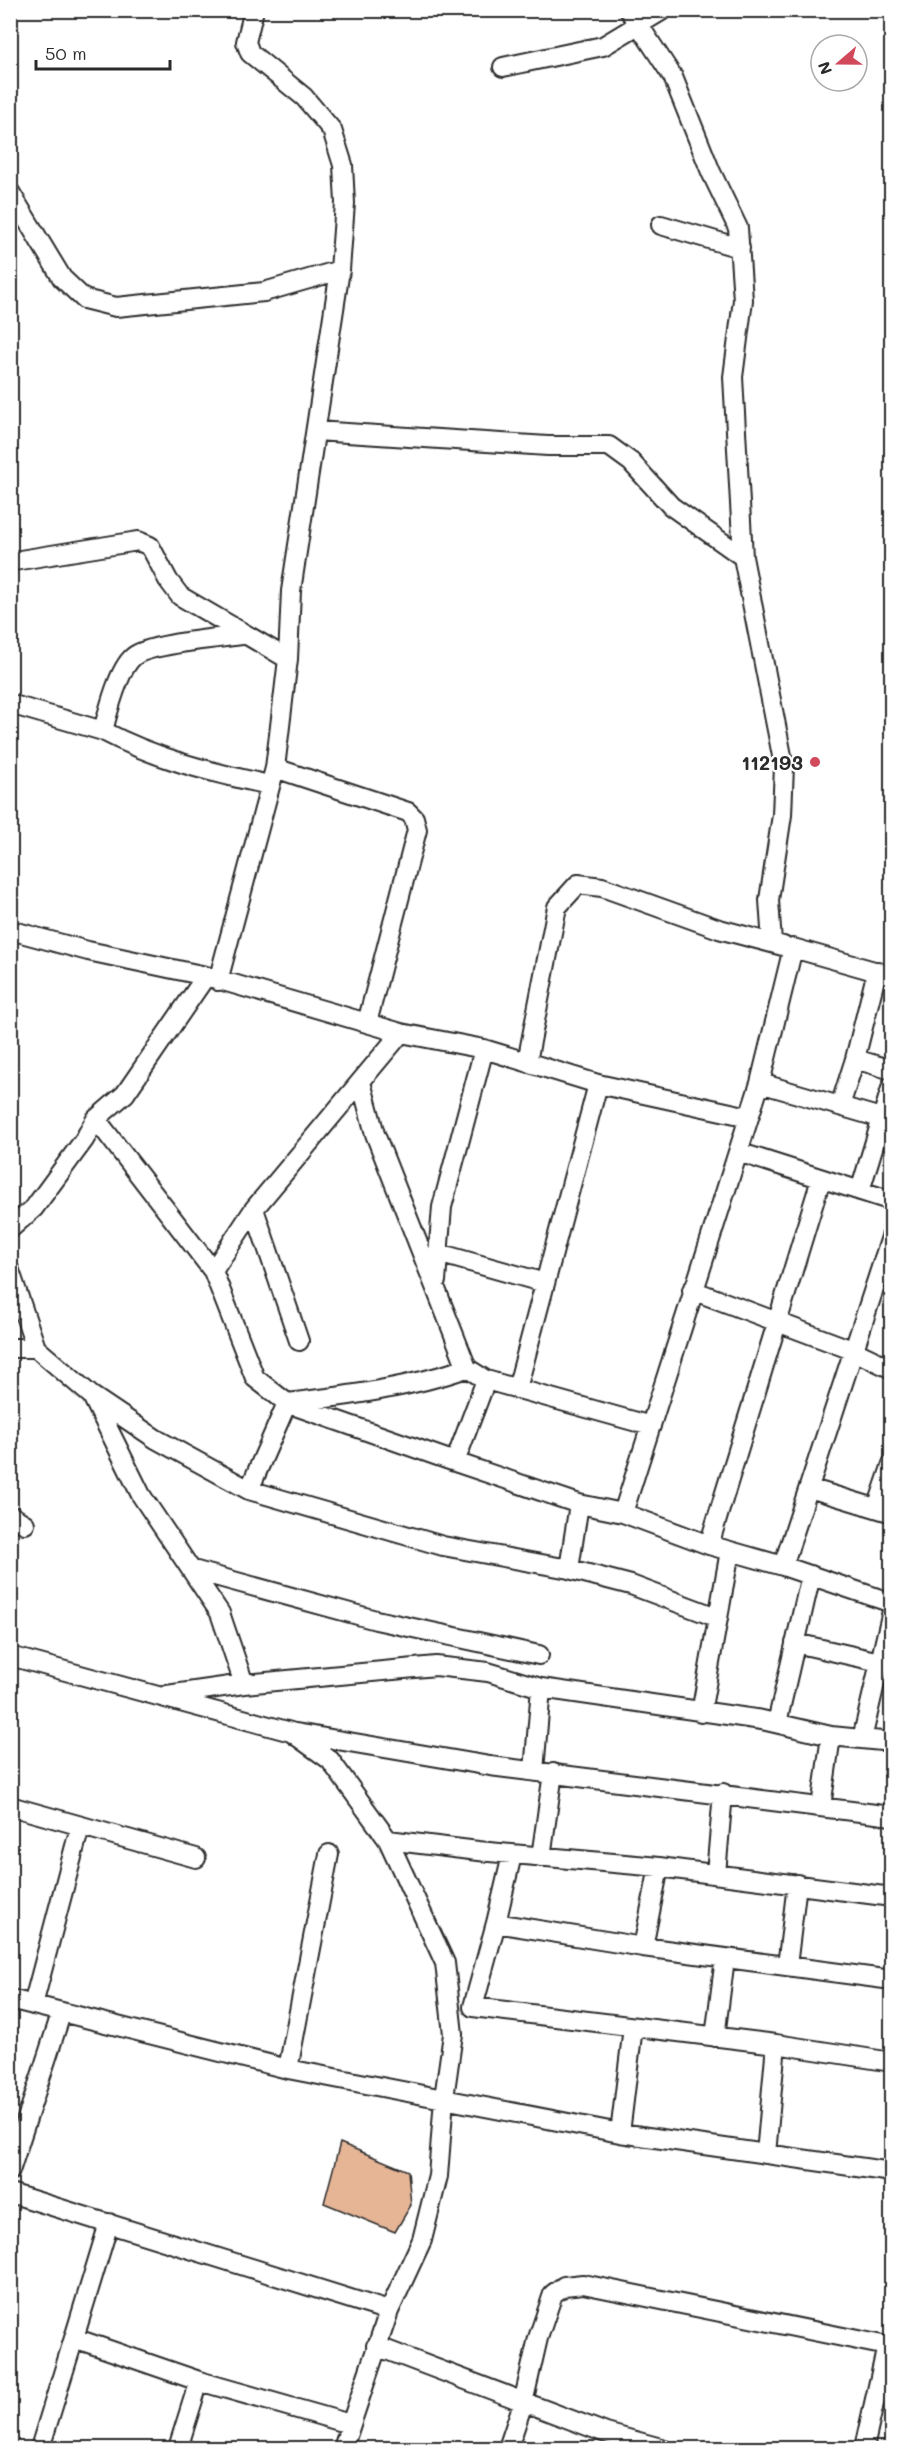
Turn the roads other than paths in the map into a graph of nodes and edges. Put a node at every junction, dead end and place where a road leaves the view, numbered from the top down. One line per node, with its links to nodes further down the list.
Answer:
1 (254, 10): 9 (street)
2 (629, 10): 4 (street)
3 (663, 10): 4 (street)
4 (641, 26): 5 (street); 8 (street)
5 (503, 67)
6 (10, 192): 9 (street)
7 (661, 225): 8 (street)
8 (740, 248): 11 (street)
9 (340, 270): 10 (street)
10 (316, 431): 11 (street); 14 (street)
11 (743, 557): 19 (street)
12 (14, 561): 13 (street)
13 (243, 635): 14 (street); 16 (street)
14 (288, 659): 17 (street)
15 (10, 704): 16 (street)
16 (103, 730): 17 (street)
17 (272, 776): 22 (street); 23 (street)
18 (10, 930): 22 (street)
19 (772, 943): 20 (street); 27 (street)
20 (793, 948): 21 (street); 30 (street)
21 (884, 974): 26 (street)
22 (212, 978): 23 (street); 36 (street)
23 (368, 1023): 24 (street)
24 (401, 1033): 25 (street); 29 (street)
25 (484, 1049): 27 (street); 44 (street)
26 (855, 1059): 28 (street); 33 (street)
27 (527, 1062): 31 (street)
28 (891, 1070)
29 (361, 1082): 41 (street); 48 (street)
30 (760, 1083): 33 (street); 34 (street)
31 (598, 1084): 34 (street); 47 (street)
32 (891, 1085): 35 (street)
33 (840, 1106): 35 (street)
34 (749, 1117): 37 (street)
35 (881, 1118): 39 (street)
36 (96, 1119): 42 (street); 46 (street)
37 (738, 1152): 38 (street); 49 (street)
38 (820, 1179): 39 (street); 50 (street)
39 (860, 1191): 40 (street)
40 (891, 1201)
41 (254, 1209): 46 (street); 51 (street)
42 (10, 1229)
43 (891, 1234): 54 (street)
44 (438, 1253): 47 (street); 48 (street)
45 (10, 1271): 53 (street)
46 (213, 1271): 60 (street)
47 (545, 1283): 58 (street)
48 (435, 1289): 55 (street)
49 (692, 1290): 50 (street); 61 (street)
50 (777, 1322): 54 (street); 69 (street)
51 (299, 1341)
52 (10, 1348): 53 (street)
53 (36, 1348): 59 (street)
54 (852, 1350): 56 (street); 64 (street)
55 (467, 1368): 57 (street); 60 (street)
56 (891, 1369)
57 (486, 1380): 58 (street); 62 (street)
58 (517, 1389): 61 (street)
59 (92, 1396): 65 (street); 73 (street)
60 (287, 1403): 62 (street); 65 (street)
61 (651, 1426): 68 (street)
62 (455, 1462): 66 (street)
63 (891, 1464): 67 (street)
64 (809, 1488): 67 (street); 71 (street)
65 (249, 1490): 72 (street)
66 (579, 1504): 68 (street); 72 (street)
67 (884, 1510)
68 (623, 1513): 69 (street)
69 (709, 1545): 70 (street)
70 (730, 1551): 71 (street); 77 (street)
71 (783, 1566): 74 (street)
72 (569, 1569): 77 (street)
73 (193, 1570): 79 (street); 82 (street)
74 (811, 1575): 75 (street); 78 (street)
75 (891, 1604)
76 (891, 1611): 81 (street)
77 (716, 1617): 85 (street)
78 (795, 1643): 81 (street); 86 (street)
79 (539, 1655)
80 (10, 1656): 84 (street)
81 (880, 1662): 89 (street)
82 (244, 1684): 83 (street); 84 (street)
83 (541, 1688): 85 (street); 91 (street)
84 (159, 1696): 87 (street)
85 (701, 1713): 86 (street)
86 (777, 1723): 88 (street)
87 (291, 1732): 91 (street); 98 (street)
88 (831, 1736): 89 (street); 95 (street)
89 (862, 1739): 90 (street)
90 (891, 1742)
91 (534, 1771): 92 (street)
92 (553, 1773): 93 (street); 101 (street)
93 (723, 1793): 95 (street); 104 (street)
94 (10, 1806): 97 (street)
95 (821, 1807): 96 (street)
96 (891, 1816)
97 (80, 1827): 102 (street); 113 (street)
98 (388, 1839): 100 (street); 117 (street)
99 (329, 1854): 121 (street)
100 (512, 1855): 101 (street); 107 (street)
101 (541, 1857): 103 (street)
102 (196, 1858)
103 (659, 1867): 104 (street); 108 (street)
104 (716, 1874): 105 (street)
105 (797, 1884): 106 (street); 110 (street)
106 (891, 1897)
107 (496, 1923): 108 (street); 114 (street)
108 (643, 1947): 109 (street)
109 (725, 1958): 110 (street); 118 (street)
110 (787, 1966): 111 (street)
111 (891, 1980)
112 (10, 1999): 113 (street)
113 (33, 2005): 115 (street)
114 (473, 2007): 116 (street); 117 (street)
115 (61, 2014): 121 (street); 125 (street)
116 (633, 2027): 118 (street); 123 (street)
117 (453, 2034): 122 (street)
118 (715, 2037): 119 (street)
119 (776, 2044): 120 (street); 124 (street)
120 (891, 2062)
121 (288, 2069): 122 (street)
122 (444, 2098): 123 (street); 129 (street)
123 (620, 2133): 124 (street)
124 (766, 2154): 126 (street)
125 (10, 2171)
126 (891, 2172)
127 (10, 2193): 128 (street)
128 (109, 2223): 129 (street); 130 (street)
129 (389, 2311): 131 (street)
130 (74, 2338): 133 (street); 137 (street)
131 (376, 2346): 134 (street); 135 (street)
132 (889, 2347): 134 (street); 142 (street)
133 (199, 2381): 135 (street); 138 (street)
134 (523, 2403): 136 (street); 140 (street)
135 (350, 2424): 139 (street)
136 (604, 2441): 141 (street)
137 (40, 2448)
138 (178, 2448)
139 (343, 2448)
140 (508, 2448)
141 (660, 2448)
142 (864, 2448)

